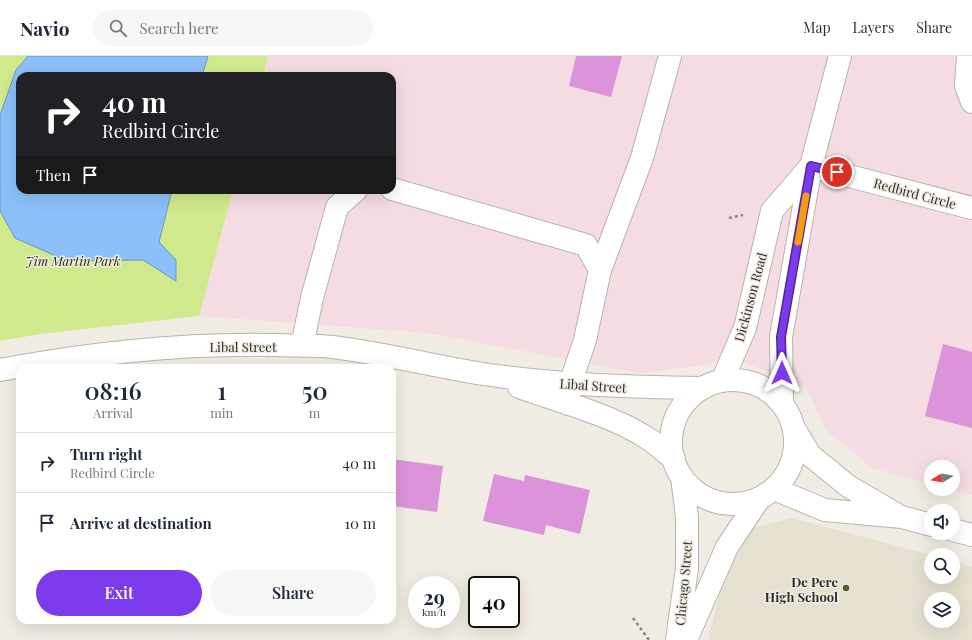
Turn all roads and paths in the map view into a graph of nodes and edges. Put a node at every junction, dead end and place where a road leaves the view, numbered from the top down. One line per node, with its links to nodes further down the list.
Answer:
1 (670, 56): 9 (street)
2 (840, 56): 5 (street)
3 (968, 56): 4 (street)
4 (972, 102)
5 (811, 166): 8 (street, Redbird Circle); 14 (street, Dickinson Road); 16 (street)
6 (396, 190): 9 (street)
7 (352, 194): 10 (street)
8 (972, 208)
9 (600, 270): 15 (street)
10 (302, 346): 11 (street, Libal Street); 15 (street, Libal Street)
11 (34, 364)
12 (16, 367): 13 (street, Libal Street)
13 (0, 370)
14 (712, 384): 15 (street, Libal Street); 16 (street); 18 (street)
15 (569, 394): 18 (street, Libal Street)
16 (782, 403): 17 (street)
17 (794, 427): 19 (street); 20 (street)
18 (678, 468): 19 (street); 26 (street, Chicago Street)
19 (767, 494): 20 (street); 27 (street, Chicago Street)
20 (902, 517): 21 (street)
21 (924, 523)
22 (960, 532): 23 (street)
23 (972, 535)
24 (633, 618): 25 (path)
25 (649, 640)
26 (677, 640)
27 (686, 640)

